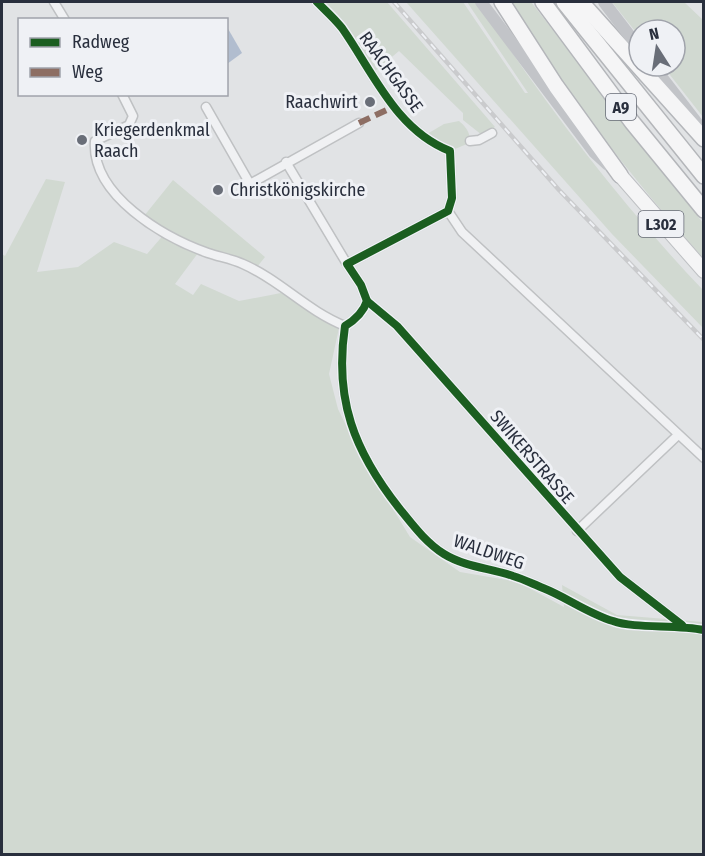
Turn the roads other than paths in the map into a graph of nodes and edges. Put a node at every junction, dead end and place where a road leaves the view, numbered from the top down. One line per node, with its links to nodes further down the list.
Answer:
1 (54, 2): 9 (street)
2 (317, 2): 23 (street, RAACHGASSE)
3 (481, 2): 20 (main road, L302)
4 (502, 2): 20 (highway)
5 (543, 2): 22 (highway, A9)
6 (564, 2): 21 (highway, A9)
7 (581, 2): 17 (highway)
8 (604, 2): 10 (main road)
9 (64, 18)
10 (627, 32)
11 (662, 78): 16 (main road)
12 (124, 96): 27 (street)
13 (206, 107): 19 (street)
14 (359, 123): 19 (street)
15 (492, 133): 18 (street)
16 (704, 133)
17 (704, 139)
18 (470, 141)
19 (286, 162): 24 (street, SWIKERSTRASSE)
20 (620, 175): 25 (main road, L302)
21 (704, 176)
22 (704, 210)
23 (448, 211): 24 (street); 28 (street)
24 (347, 264): 26 (street, SWIKERSTRASSE)
25 (704, 271)
26 (366, 301): 27 (street); 30 (street, SWIKERSTRASSE)
27 (345, 326): 31 (street, WALDWEG)
28 (678, 435): 29 (street); 30 (street)
29 (704, 458)
30 (577, 531): 31 (street, SWIKERSTRASSE)
31 (682, 625): 32 (street, WALDWEG)
32 (704, 630)

